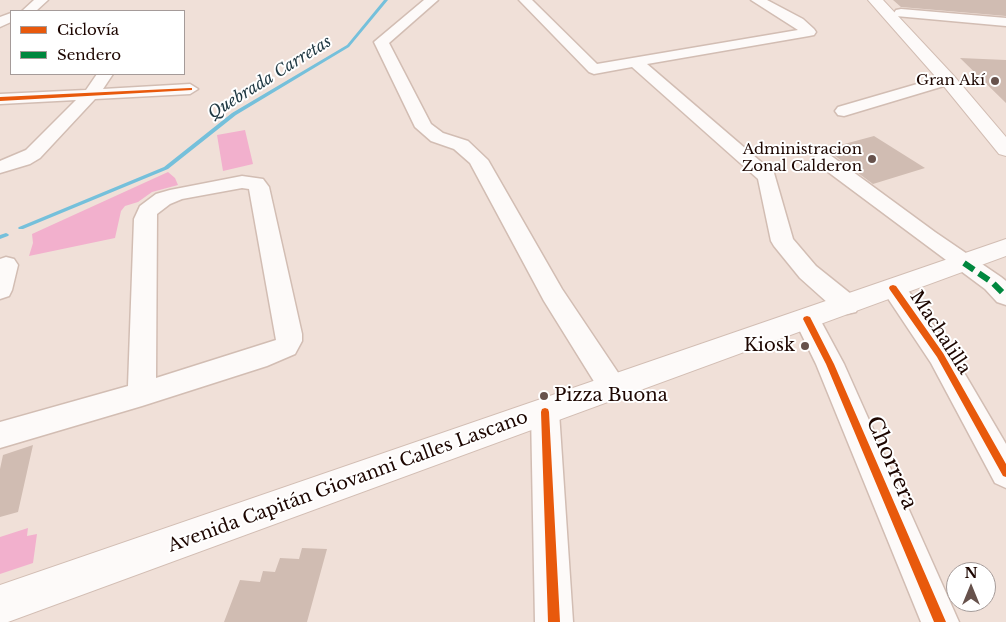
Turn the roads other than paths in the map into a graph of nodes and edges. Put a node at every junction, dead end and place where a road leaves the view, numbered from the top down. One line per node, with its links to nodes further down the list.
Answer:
1 (42, 0): 7 (street)
2 (432, 0): 28 (street)
3 (525, 0): 9 (street)
4 (757, 0): 9 (street)
5 (875, 0): 11 (main road)
6 (895, 6): 8 (street); 16 (main road)
7 (29, 10)
8 (1006, 22)
9 (635, 62): 26 (street)
10 (104, 75): 13 (street)
11 (948, 80): 15 (street); 17 (main road)
12 (190, 89): 13 (street)
13 (90, 94): 14 (street); 19 (street)
14 (0, 99)
15 (844, 111)
16 (1006, 125)
17 (1006, 150)
18 (823, 159): 21 (street)
19 (0, 167)
20 (1006, 247): 21 (main road, Avenida Capitán Giovanni Calles Lascano)
21 (964, 263): 23 (main road, Avenida Capitán Giovanni Calles Lascano); 25 (street)
22 (6, 264): 24 (street)
23 (893, 288): 26 (main road, Avenida Capitán Giovanni Calles Lascano); 32 (street, Machalilla)
24 (0, 290)
25 (1006, 296)
26 (847, 305): 27 (main road, Avenida Capitán Giovanni Calles Lascano)
27 (807, 319): 28 (main road, Avenida Capitán Giovanni Calles Lascano); 35 (street, Chorrera)
28 (612, 388): 30 (main road, Avenida Capitán Giovanni Calles Lascano)
29 (142, 394): 29 (street); 31 (street)
30 (545, 412): 33 (main road, Avenida Capitán Giovanni Calles Lascano); 34 (street)
31 (0, 435)
32 (1006, 473)
33 (0, 605)
34 (554, 622)
35 (940, 622)

